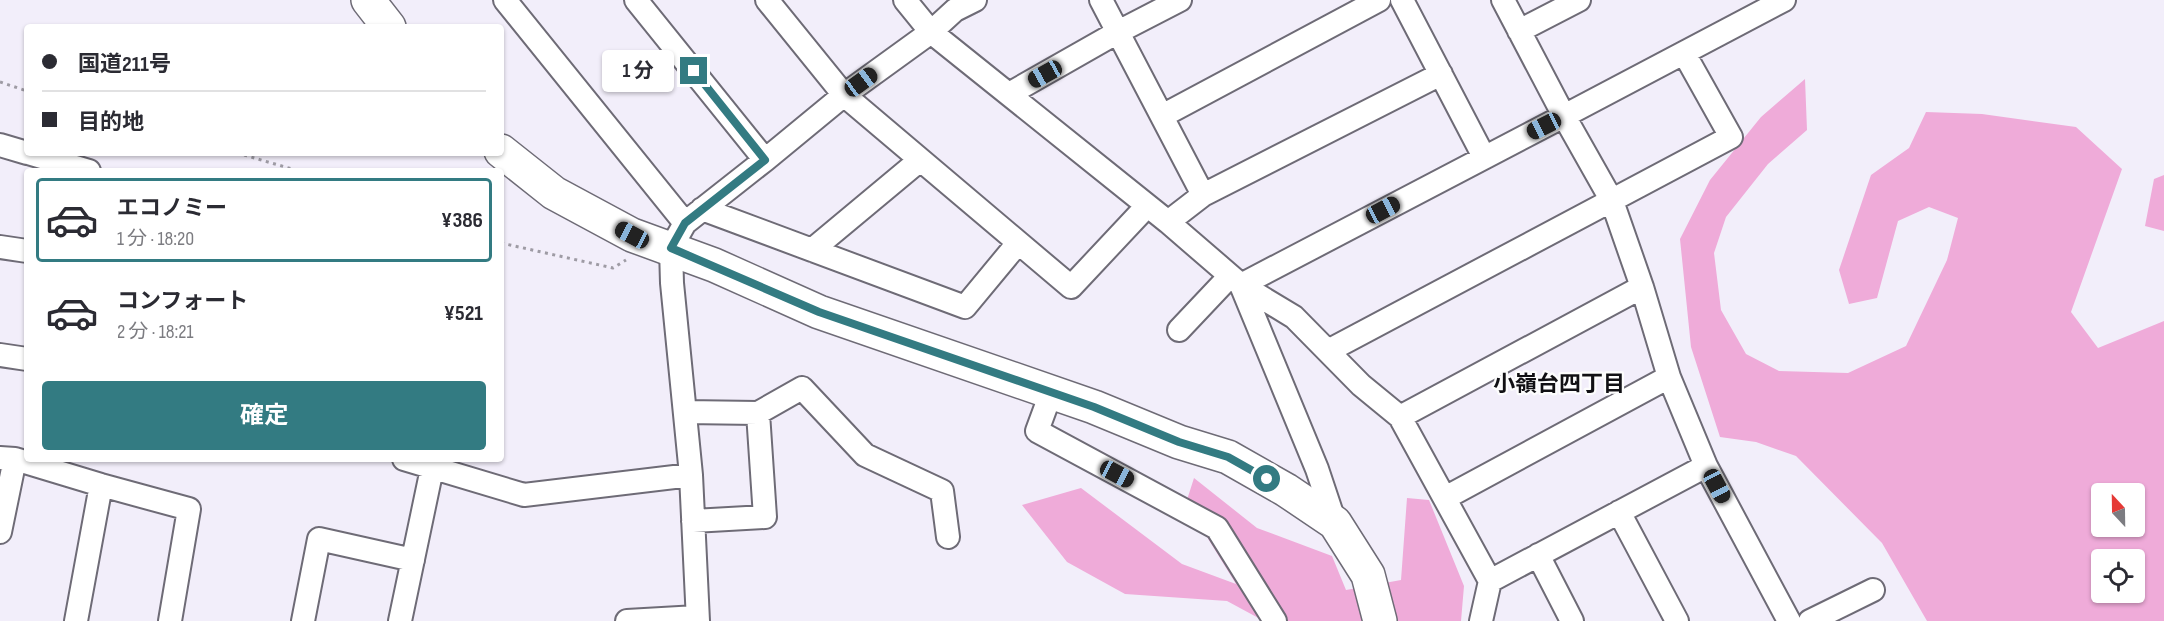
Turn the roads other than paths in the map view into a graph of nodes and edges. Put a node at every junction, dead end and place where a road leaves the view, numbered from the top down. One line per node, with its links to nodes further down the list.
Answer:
1 (368, 0): 14 (highway)
2 (505, 0): 36 (street)
3 (636, 0): 29 (street)
4 (767, 0): 21 (street)
5 (905, 0): 16 (street)
6 (975, 0): 16 (street)
7 (1101, 0): 17 (street)
8 (1180, 0): 17 (street)
9 (1379, 0): 22 (street)
10 (1402, 0): 19 (street)
11 (1503, 0): 15 (street)
12 (1579, 0): 15 (street)
13 (1784, 0): 18 (street)
14 (387, 24)
15 (1519, 31): 23 (street)
16 (931, 32): 20 (street); 21 (street)
17 (1118, 32): 20 (street); 22 (street)
18 (1684, 53): 23 (street); 33 (street)
19 (1441, 74): 28 (street); 32 (street)
20 (1009, 94): 34 (street)
21 (844, 95): 29 (street); 30 (street)
22 (1162, 116): 32 (street)
23 (1564, 116): 28 (street); 33 (street)
24 (0, 145): 25 (street)
25 (24, 152)
26 (504, 153): 36 (highway)
27 (37, 156): 31 (street)
28 (1484, 157): 41 (street)
29 (765, 160): 36 (street)
30 (920, 160): 37 (street); 39 (street)
31 (79, 168)
32 (1203, 195): 35 (street)
33 (1612, 201): 42 (street); 44 (street)
34 (1147, 206): 35 (street); 37 (street)
35 (1168, 222): 41 (street)
36 (678, 230): 39 (street); 48 (highway); 49 (street)
37 (1018, 243): 39 (street)
38 (0, 247): 40 (street)
39 (812, 250)
40 (24, 251)
41 (1235, 281): 43 (street); 44 (street); 60 (street)
42 (1642, 287): 47 (street); 51 (street)
43 (1179, 330)
44 (1328, 351): 51 (street)
45 (0, 355): 46 (street)
46 (24, 359)
47 (1669, 377): 54 (street); 57 (street)
48 (1051, 393): 60 (highway); 73 (street)
49 (685, 412): 50 (street); 55 (street)
50 (758, 413): 59 (street); 62 (street)
51 (1400, 417): 57 (street)
52 (8, 458): 56 (street); 61 (street)
53 (433, 464): 55 (street); 64 (street)
54 (1706, 466): 58 (street); 78 (street)
55 (691, 475): 59 (street)
56 (101, 485): 68 (street); 69 (street)
57 (1445, 498): 65 (street)
58 (1619, 513): 63 (street); 77 (street)
59 (693, 521): 67 (street)
60 (1335, 523): 74 (highway)
61 (0, 532)
62 (948, 537)
63 (1538, 555): 65 (street); 76 (street)
64 (413, 560): 70 (street); 71 (street)
65 (1490, 581): 75 (street)
66 (1873, 590): 79 (street)
67 (697, 619): 72 (street)
68 (76, 621)
69 (170, 621)
70 (303, 621)
71 (400, 621)
72 (627, 621)
73 (1275, 621)
74 (1380, 621)
75 (1481, 621)
76 (1572, 621)
77 (1677, 621)
78 (1789, 621)
79 (1810, 621)

